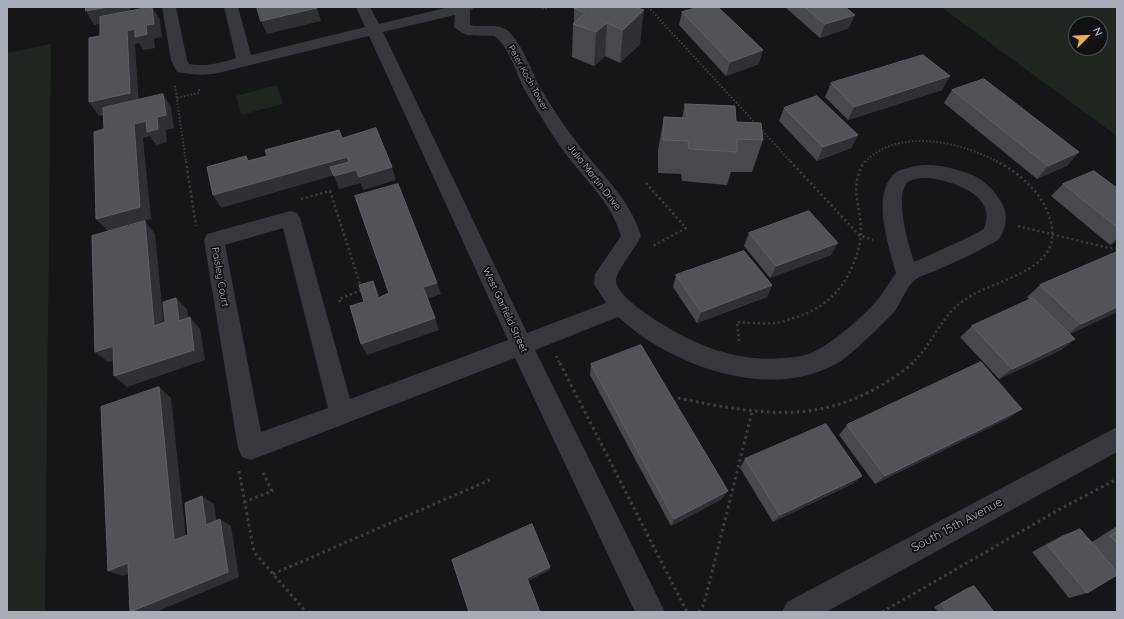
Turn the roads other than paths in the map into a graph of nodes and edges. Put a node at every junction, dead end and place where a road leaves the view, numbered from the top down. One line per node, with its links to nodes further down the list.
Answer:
1 (169, 7): 6 (street)
2 (231, 7): 6 (street)
3 (363, 7): 5 (street, West Garfield Street)
4 (465, 8): 5 (street); 7 (street, Peter Koch Tower)
5 (373, 30): 6 (street); 10 (street, West Garfield Street)
6 (245, 61)
7 (560, 132): 9 (street, Julia Martin Drive)
8 (907, 274): 8 (street); 9 (street, Julia Martin Drive)
9 (620, 307): 10 (street)
10 (521, 344): 11 (street); 13 (street, West Garfield Street)
11 (342, 414): 11 (street, Paisley Court)
12 (1117, 439): 14 (street, South 15th Avenue)
13 (650, 612)
14 (797, 612)

